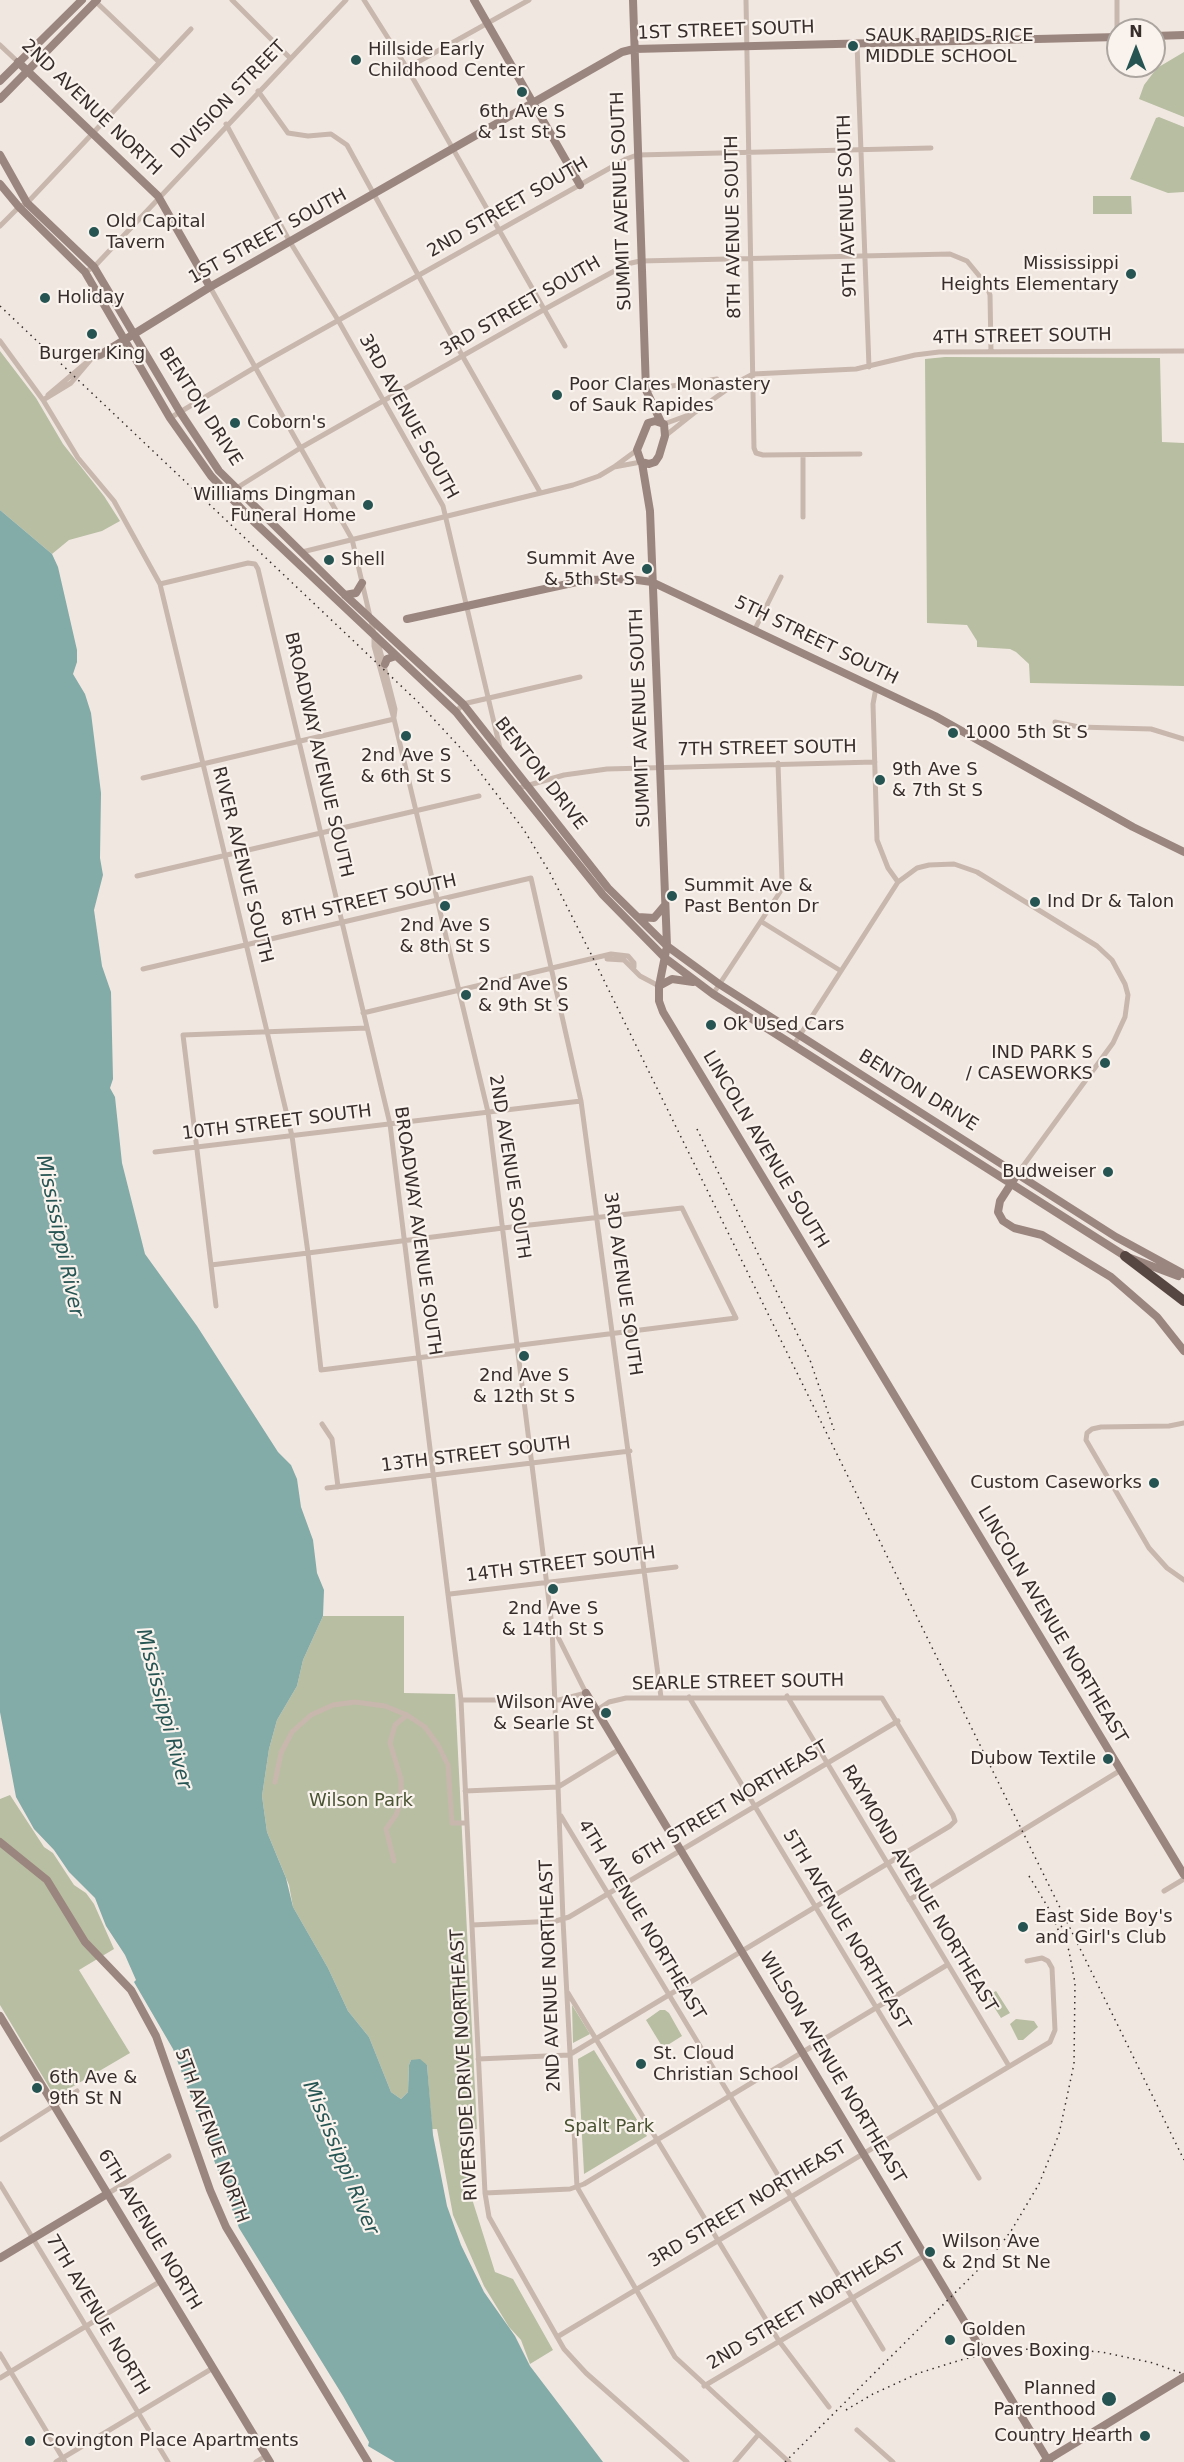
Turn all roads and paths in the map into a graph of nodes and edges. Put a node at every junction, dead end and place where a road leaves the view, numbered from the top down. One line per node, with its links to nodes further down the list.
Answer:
1 (82, 0): 22 (street)
2 (95, 0): 23 (street); 25 (street)
3 (232, 0): 21 (street)
4 (346, 0): 21 (street, DIVISION STREET)
5 (364, 0): 24 (street)
6 (474, 0): 12 (street)
7 (529, 0): 12 (street)
8 (633, 0): 20 (street, SUMMIT AVENUE SOUTH)
9 (746, 0): 19 (street, 8TH AVENUE SOUTH)
10 (1117, 0): 11 (street)
11 (1117, 18)
12 (488, 23): 24 (street); 29 (street)
13 (191, 29): 23 (street)
14 (1184, 35): 15 (street)
15 (1166, 36)
16 (1106, 37): 17 (street, 1ST STREET SOUTH)
17 (858, 44): 19 (street, 1ST STREET SOUTH); 34 (street, 9TH AVENUE SOUTH)
18 (0, 45): 22 (street, 2ND AVENUE NORTH)
19 (746, 47): 20 (street, 1ST STREET SOUTH); 35 (street, 8TH AVENUE SOUTH)
20 (633, 49): 29 (street, 1ST STREET SOUTH); 37 (street, SUMMIT AVENUE SOUTH)
21 (290, 58): 27 (street, DIVISION STREET)
22 (18, 62): 25 (street, 2ND AVENUE NORTH); 26 (street)
23 (159, 62): 31 (street)
24 (407, 68): 33 (street)
25 (27, 70): 28 (street); 31 (street, 2ND AVENUE NORTH)
26 (0, 81)
27 (258, 91): 30 (street, DIVISION STREET); 41 (street)
28 (0, 99)
29 (535, 102): 33 (street, 1ST STREET SOUTH); 39 (street)
30 (226, 124): 40 (street, DIVISION STREET); 46 (street, 3RD AVENUE SOUTH)
31 (93, 133): 40 (street, 2ND AVENUE NORTH); 42 (street)
32 (931, 148): 34 (street, 2ND STREET SOUTH)
33 (452, 150): 41 (street, 1ST STREET SOUTH); 45 (street)
34 (860, 151): 35 (street, 2ND STREET SOUTH); 47 (street, 9TH AVENUE SOUTH)
35 (748, 153): 37 (street, 2ND STREET SOUTH); 48 (street, 8TH AVENUE SOUTH)
36 (0, 155): 42 (street, BENTON DRIVE)
37 (637, 155): 39 (street, 2ND STREET SOUTH); 49 (street, SUMMIT AVENUE SOUTH)
38 (0, 184): 43 (street, BENTON DRIVE)
39 (580, 184): 45 (street, 2ND STREET SOUTH)
40 (158, 196): 50 (street, DIVISION STREET); 52 (street, 2ND AVENUE SOUTH)
41 (374, 196): 46 (street, 1ST STREET SOUTH); 51 (street)
42 (27, 202): 43 (street); 50 (street, BENTON DRIVE)
43 (19, 207): 44 (street); 50 (street, BENTON DRIVE)
44 (0, 226)
45 (500, 231): 51 (street, 2ND STREET SOUTH); 53 (street)
46 (290, 242): 52 (street, 1ST STREET SOUTH); 54 (street, 3RD AVENUE SOUTH)
47 (865, 255): 48 (street, 3RD STREET SOUTH); 58 (street, 3RD STREET SOUTH); 63 (street, 9TH AVENUE SOUTH)
48 (749, 258): 49 (street, 3RD STREET SOUTH); 64 (street, 8TH AVENUE SOUTH)
49 (640, 261): 53 (street, 3RD STREET SOUTH); 66 (street, SUMMIT AVENUE SOUTH)
50 (89, 270): 55 (street, BENTON DRIVE)
51 (418, 276): 54 (street, 2ND STREET SOUTH); 61 (street)
52 (210, 287): 55 (street, 1ST STREET SOUTH); 62 (street, 2ND AVENUE SOUTH)
53 (545, 309): 57 (street); 61 (street, 3RD STREET SOUTH)
54 (338, 320): 62 (street, 2ND STREET SOUTH); 69 (street, 3RD AVENUE SOUTH)
55 (130, 337): 60 (street, 1ST STREET SOUTH); 70 (street, BENTON DRIVE); 72 (street, BENTON DRIVE)
56 (0, 341): 67 (street, RIVER AVENUE SOUTH)
57 (565, 346)
58 (991, 351): 59 (street, 4TH STREET SOUTH); 63 (street, 4TH STREET SOUTH)
59 (1184, 351)
60 (93, 357): 67 (street, 1ST STREET SOUTH)
61 (463, 357): 69 (street, 3RD STREET SOUTH); 85 (street)
62 (255, 367): 70 (street, 2ND STREET SOUTH); 76 (street, 2ND AVENUE SOUTH)
63 (869, 367): 64 (street, 4TH STREET SOUTH)
64 (753, 374): 71 (street, 4TH STREET SOUTH); 79 (street, 8TH AVENUE SOUTH)
65 (717, 379): 66 (street)
66 (646, 390): 68 (street, SUMMIT AVENUE SOUTH)
67 (43, 400): 94 (street, RIVER AVENUE SOUTH)
68 (649, 400): 73 (street, SUMMIT AVENUE SOUTH); 74 (street, SUMMIT AVENUE SOUTH)
69 (383, 401): 76 (street, 3RD STREET SOUTH); 87 (street, 3RD AVENUE SOUTH)
70 (180, 412): 72 (street, 2ND STREET SOUTH); 83 (street, BENTON DRIVE)
71 (694, 413): 74 (street, 4TH STREET SOUTH); 75 (street, 4TH STREET SOUTH)
72 (170, 417): 86 (street, BENTON DRIVE)
73 (648, 423): 74 (street); 77 (street, SUMMIT AVENUE SOUTH)
74 (663, 423): 75 (street, SUMMIT AVENUE SOUTH)
75 (665, 435): 81 (street, SUMMIT AVENUE SOUTH)
76 (302, 447): 83 (street, 3RD STREET SOUTH); 89 (street, 2ND AVENUE SOUTH)
77 (637, 450): 80 (street, SUMMIT AVENUE SOUTH); 82 (street)
78 (860, 454): 79 (street)
79 (803, 455): 88 (street)
80 (642, 462): 81 (street); 82 (street); 84 (street, SUMMIT AVENUE SOUTH)
81 (655, 462): 84 (street, SUMMIT AVENUE SOUTH)
82 (614, 467): 85 (street)
83 (234, 487): 86 (street, 3RD STREET SOUTH); 90 (street, BENTON DRIVE)
84 (648, 489): 92 (street, SUMMIT AVENUE SOUTH)
85 (540, 492): 87 (street)
86 (227, 494): 100 (street, BENTON DRIVE)
87 (444, 515): 89 (street); 96 (street, 3RD AVENUE SOUTH)
88 (803, 517)
89 (352, 539): 90 (street); 93 (street, 2ND AVENUE SOUTH)
90 (302, 552): 95 (street, BENTON DRIVE)
91 (781, 577): 99 (street)
92 (652, 582): 96 (street, 5TH STREET SOUTH); 99 (street, 5TH STREET SOUTH); 116 (street, SUMMIT AVENUE SOUTH)
93 (362, 583): 95 (street); 97 (street, 2ND AVENUE SOUTH)
94 (160, 584): 111 (street, BROADWAY AVENUE SOUTH); 115 (street, RIVER AVENUE SOUTH)
95 (345, 595): 97 (street, BENTON DRIVE)
96 (468, 607): 98 (street, 5TH STREET SOUTH); 105 (street, 3RD AVENUE SOUTH)
97 (370, 617): 100 (street, 2ND AVENUE SOUTH); 106 (street, BENTON DRIVE)
98 (407, 619)
99 (755, 629): 104 (street, 5TH STREET SOUTH)
100 (374, 634): 101 (street, BENTON DRIVE); 102 (street, 2ND AVENUE SOUTH); 108 (street, 2ND AVENUE SOUTH)
101 (396, 656): 102 (street); 107 (street, BENTON DRIVE)
102 (385, 664): 108 (street, 2ND AVENUE SOUTH)
103 (580, 677): 105 (street)
104 (876, 688): 113 (street); 122 (street, 5TH STREET SOUTH)
105 (489, 697): 106 (street); 112 (street, 3RD AVENUE SOUTH)
106 (463, 704): 107 (street); 112 (street, BENTON DRIVE)
107 (456, 712): 118 (street, BENTON DRIVE)
108 (394, 719): 111 (street); 120 (street, 2ND AVENUE SOUTH)
109 (1055, 722): 110 (street)
110 (1184, 739)
111 (299, 742): 115 (street); 121 (street, BROADWAY AVENUE SOUTH)
112 (501, 750): 118 (street, BENTON DRIVE)
113 (874, 762): 114 (street, 7TH STREET SOUTH); 126 (street)
114 (778, 764): 116 (street, 7TH STREET SOUTH); 130 (street)
115 (203, 765): 117 (street); 123 (street, RIVER AVENUE SOUTH)
116 (660, 767): 118 (street, 7TH STREET SOUTH); 128 (street, SUMMIT AVENUE SOUTH)
117 (143, 778)
118 (523, 786): 129 (street, BENTON DRIVE); 134 (street, BENTON DRIVE)
119 (479, 796): 120 (street)
120 (416, 810): 121 (street); 127 (street, 2ND AVENUE SOUTH)
121 (320, 833): 123 (street); 131 (street, BROADWAY AVENUE SOUTH)
122 (1184, 852)
123 (225, 855): 124 (street); 132 (street, RIVER AVENUE SOUTH)
124 (137, 876)
125 (531, 878): 127 (street, 8TH STREET SOUTH); 135 (street, 3RD AVENUE SOUTH)
126 (898, 882): 137 (street); 154 (street)
127 (437, 900): 131 (street, 8TH STREET SOUTH); 141 (street, 2ND AVENUE SOUTH)
128 (665, 904): 129 (street); 133 (street, SUMMIT AVENUE SOUTH)
129 (638, 917): 133 (street, BENTON DRIVE)
130 (762, 921): 137 (street); 139 (street)
131 (342, 923): 132 (street, 8TH STREET SOUTH); 143 (street, BROADWAY AVENUE SOUTH)
132 (247, 945): 136 (street, 8TH STREET SOUTH); 145 (street, RIVER AVENUE SOUTH)
133 (667, 946): 134 (street, LINCOLN AVENUE SOUTH); 139 (street, BENTON DRIVE)
134 (665, 958): 138 (street, BENTON DRIVE); 140 (street, LINCOLN AVENUE SOUTH)
135 (552, 968): 140 (street); 141 (street); 148 (street, 3RD AVENUE SOUTH)
136 (143, 969)
137 (841, 971): 146 (street)
138 (698, 983): 140 (street); 142 (street, BENTON DRIVE)
139 (719, 984): 142 (street); 146 (street, BENTON DRIVE)
140 (659, 986): 169 (street, LINCOLN AVENUE SOUTH)
141 (459, 991): 143 (street); 149 (street, 2ND AVENUE SOUTH)
142 (713, 994): 147 (street, BENTON DRIVE)
143 (363, 1013): 144 (street, BROADWAY AVENUE SOUTH)
144 (367, 1028): 145 (street); 150 (street, BROADWAY AVENUE SOUTH)
145 (268, 1032): 151 (street, RIVER AVENUE SOUTH); 152 (street)
146 (800, 1035): 147 (street); 154 (street, BENTON DRIVE)
147 (794, 1046): 155 (street, BENTON DRIVE)
148 (581, 1101): 149 (street, 10TH STREET SOUTH); 156 (street, 3RD AVENUE SOUTH)
149 (488, 1112): 150 (street, 10TH STREET SOUTH); 157 (street, 2ND AVENUE SOUTH)
150 (390, 1124): 151 (street, 10TH STREET SOUTH); 158 (street, BROADWAY AVENUE SOUTH)
151 (292, 1136): 152 (street, 10TH STREET SOUTH); 159 (street, RIVER AVENUE SOUTH)
152 (197, 1148): 153 (street, 10TH STREET SOUTH); 161 (street)
153 (155, 1152)
154 (1018, 1173): 155 (street); 162 (street, BENTON DRIVE)
155 (1011, 1184): 160 (street, BENTON DRIVE); 167 (street)
156 (598, 1217): 157 (street); 165 (street, 3RD AVENUE SOUTH); 165 (street)
157 (503, 1228): 158 (street); 166 (street, 2ND AVENUE SOUTH)
158 (405, 1241): 159 (street); 168 (street, BROADWAY AVENUE SOUTH)
159 (308, 1253): 161 (street); 168 (street, RIVER AVENUE SOUTH)
160 (1125, 1256): 162 (street, BENTON DRIVE); 163 (highway)
161 (211, 1264): 164 (street)
162 (1184, 1276)
163 (1184, 1301)
164 (216, 1306)
165 (613, 1334): 166 (street); 172 (street, 3RD AVENUE SOUTH)
166 (518, 1345): 168 (street); 173 (street, 2ND AVENUE SOUTH)
167 (1184, 1351)
168 (420, 1358): 174 (street, BROADWAY AVENUE SOUTH)
169 (873, 1362): 194 (street, LINCOLN AVENUE NORTHEAST)
170 (1184, 1423): 179 (street)
171 (322, 1424): 175 (street)
172 (630, 1451): 173 (street, 13TH STREET SOUTH); 178 (street, 3RD AVENUE SOUTH)
173 (533, 1463): 174 (street, 13TH STREET SOUTH); 180 (street, 2ND AVENUE SOUTH)
174 (434, 1475): 175 (street, 13TH STREET SOUTH); 181 (street, BROADWAY AVENUE SOUTH)
175 (338, 1487): 176 (street, 13TH STREET SOUTH)
176 (327, 1488)
177 (676, 1567): 178 (street, 14TH STREET SOUTH)
178 (645, 1569): 180 (street, 14TH STREET SOUTH); 185 (street, 3RD AVENUE SOUTH)
179 (1184, 1580)
180 (546, 1581): 181 (street, 14TH STREET SOUTH); 182 (street, 2ND AVENUE SOUTH)
181 (450, 1594): 187 (street, BROADWAY AVENUE SOUTH)
182 (552, 1626): 183 (street, 2ND AVENUE SOUTH); 188 (street, 2ND AVENUE SOUTH)
183 (586, 1694): 188 (street); 189 (street, WILSON AVENUE NORTHEAST)
184 (787, 1696): 186 (street, SEARLE STREET SOUTH); 191 (street, SEARLE STREET SOUTH); 193 (street, RAYMOND AVENUE NORTHEAST)
185 (661, 1697): 186 (street, SEARLE STREET SOUTH); 189 (street, SEARLE STREET SOUTH)
186 (689, 1697): 198 (street, 5TH AVENUE NORTHEAST)
187 (461, 1700): 188 (street); 197 (street, RIVERSIDE DRIVE NORTHEAST)
188 (554, 1700): 196 (street, 2ND AVENUE NORTHEAST)
189 (597, 1710): 192 (street, WILSON AVENUE NORTHEAST)
190 (407, 1715): 195 (street); 200 (street); 203 (street)
191 (898, 1721): 193 (street, 6TH STREET NORTHEAST); 204 (street)
192 (620, 1749): 196 (street); 202 (street, WILSON AVENUE NORTHEAST)
193 (825, 1763): 198 (street, 6TH STREET NORTHEAST); 204 (street, RAYMOND AVENUE NORTHEAST)
194 (1121, 1770): 205 (street, LINCOLN AVENUE NORTHEAST); 208 (street)
195 (275, 1782)
196 (558, 1786): 197 (street); 199 (street, 2ND AVENUE NORTHEAST)
197 (465, 1791): 200 (street, RIVERSIDE DRIVE NORTHEAST)
198 (754, 1806): 202 (street, 6TH STREET NORTHEAST); 209 (street, 5TH AVENUE NORTHEAST)
199 (560, 1814): 207 (street, 4TH AVENUE NORTHEAST); 210 (street, 2ND AVENUE NORTHEAST)
200 (467, 1822): 211 (street, RIVERSIDE DRIVE NORTHEAST)
201 (0, 1842): 265 (street, 5TH AVENUE NORTH)
202 (682, 1851): 207 (street, 6TH STREET NORTHEAST); 212 (street, WILSON AVENUE NORTHEAST)
203 (394, 1861)
204 (886, 1864): 208 (street, RAYMOND AVENUE NORTHEAST); 209 (street)
205 (1184, 1877): 206 (street)
206 (1164, 1891)
207 (609, 1896): 210 (street, 6TH STREET NORTHEAST); 216 (street, 4TH AVENUE NORTHEAST)
208 (909, 1900): 214 (street, RAYMOND AVENUE NORTHEAST)
209 (816, 1907): 212 (street); 217 (street, 5TH AVENUE NORTHEAST)
210 (563, 1920): 211 (street, 6TH STREET NORTHEAST); 215 (street, 2ND AVENUE NORTHEAST)
211 (472, 1925): 222 (street, RIVERSIDE DRIVE NORTHEAST)
212 (743, 1952): 216 (street); 220 (street, WILSON AVENUE NORTHEAST)
213 (1027, 1960): 223 (street, 3RD STREET NORTHEAST)
214 (947, 1965): 217 (street); 223 (street, RAYMOND AVENUE NORTHEAST)
215 (567, 1991): 219 (street); 221 (street, 2ND AVENUE NORTHEAST)
216 (670, 1996): 219 (street); 225 (street, 4TH AVENUE NORTHEAST)
217 (876, 2009): 220 (street); 227 (street, 5TH AVENUE NORTHEAST)
218 (0, 2017): 226 (street, 6TH AVENUE NORTH)
219 (598, 2039): 221 (street); 228 (street)
220 (802, 2053): 225 (street); 230 (street, WILSON AVENUE NORTHEAST)
221 (570, 2055): 222 (street); 234 (street, 2ND AVENUE NORTHEAST)
222 (478, 2059): 235 (street, RIVERSIDE DRIVE NORTHEAST)
223 (1009, 2066): 227 (street, 3RD STREET NORTHEAST)
224 (77, 2091): 226 (street)
225 (730, 2096): 228 (street); 237 (street, 4TH AVENUE NORTHEAST)
226 (55, 2106): 229 (street); 236 (street, 6TH AVENUE NORTH)
227 (937, 2109): 230 (street, 3RD STREET NORTHEAST); 232 (street, 5TH AVENUE NORTHEAST)
228 (658, 2139): 234 (street); 239 (street)
229 (0, 2140)
230 (864, 2153): 237 (street, 3RD STREET NORTHEAST); 240 (street, WILSON AVENUE NORTHEAST)
231 (169, 2156): 236 (street)
232 (980, 2178)
233 (0, 2184): 238 (street, 7TH AVENUE NORTH)
234 (577, 2187): 235 (street); 243 (street, 2ND AVENUE NORTHEAST)
235 (485, 2193): 246 (street, RIVERSIDE DRIVE NORTHEAST)
236 (108, 2194): 238 (street); 242 (street, 6TH AVENUE NORTH)
237 (790, 2197): 239 (street, 3RD STREET NORTHEAST); 244 (street, 4TH AVENUE NORTHEAST)
238 (33, 2239): 241 (street); 245 (street, 7TH AVENUE NORTH)
239 (719, 2240): 243 (street, 3RD STREET NORTHEAST); 247 (street)
240 (924, 2254): 244 (street, 2ND STREET NORTHEAST); 261 (street, WILSON AVENUE NORTHEAST)
241 (0, 2258)
242 (160, 2281): 245 (street); 250 (street, 6TH AVENUE NORTH)
243 (635, 2291): 246 (street, 3RD STREET NORTHEAST); 254 (street, 2ND AVENUE NORTHEAST)
244 (851, 2298): 247 (street, 2ND STREET NORTHEAST); 248 (street, 4TH AVENUE NORTHEAST)
245 (86, 2326): 251 (street); 256 (street, 7TH AVENUE NORTH)
246 (557, 2337): 266 (street, RIVERSIDE DRIVE NORTHEAST)
247 (779, 2341): 254 (street, 2ND STREET NORTHEAST); 255 (street)
248 (882, 2349)
249 (0, 2354): 251 (street)
250 (213, 2368): 256 (street); 259 (street, 6TH AVENUE NORTH)
251 (10, 2372): 253 (street); 260 (street)
252 (1184, 2377): 261 (street)
253 (0, 2378)
254 (704, 2386): 258 (street, 2ND AVENUE NORTHEAST)
255 (829, 2407)
256 (138, 2412): 260 (street); 263 (street, 7TH AVENUE NORTH)
257 (857, 2430): 269 (street)
258 (758, 2434): 267 (street); 268 (street, 2ND AVENUE NORTHEAST)
259 (268, 2459): 264 (street)
260 (64, 2460): 262 (street)
261 (1047, 2461)
262 (56, 2462)
263 (168, 2462)
264 (256, 2462)
265 (368, 2462)
266 (687, 2462)
267 (735, 2462)
268 (789, 2462)
269 (893, 2462)

